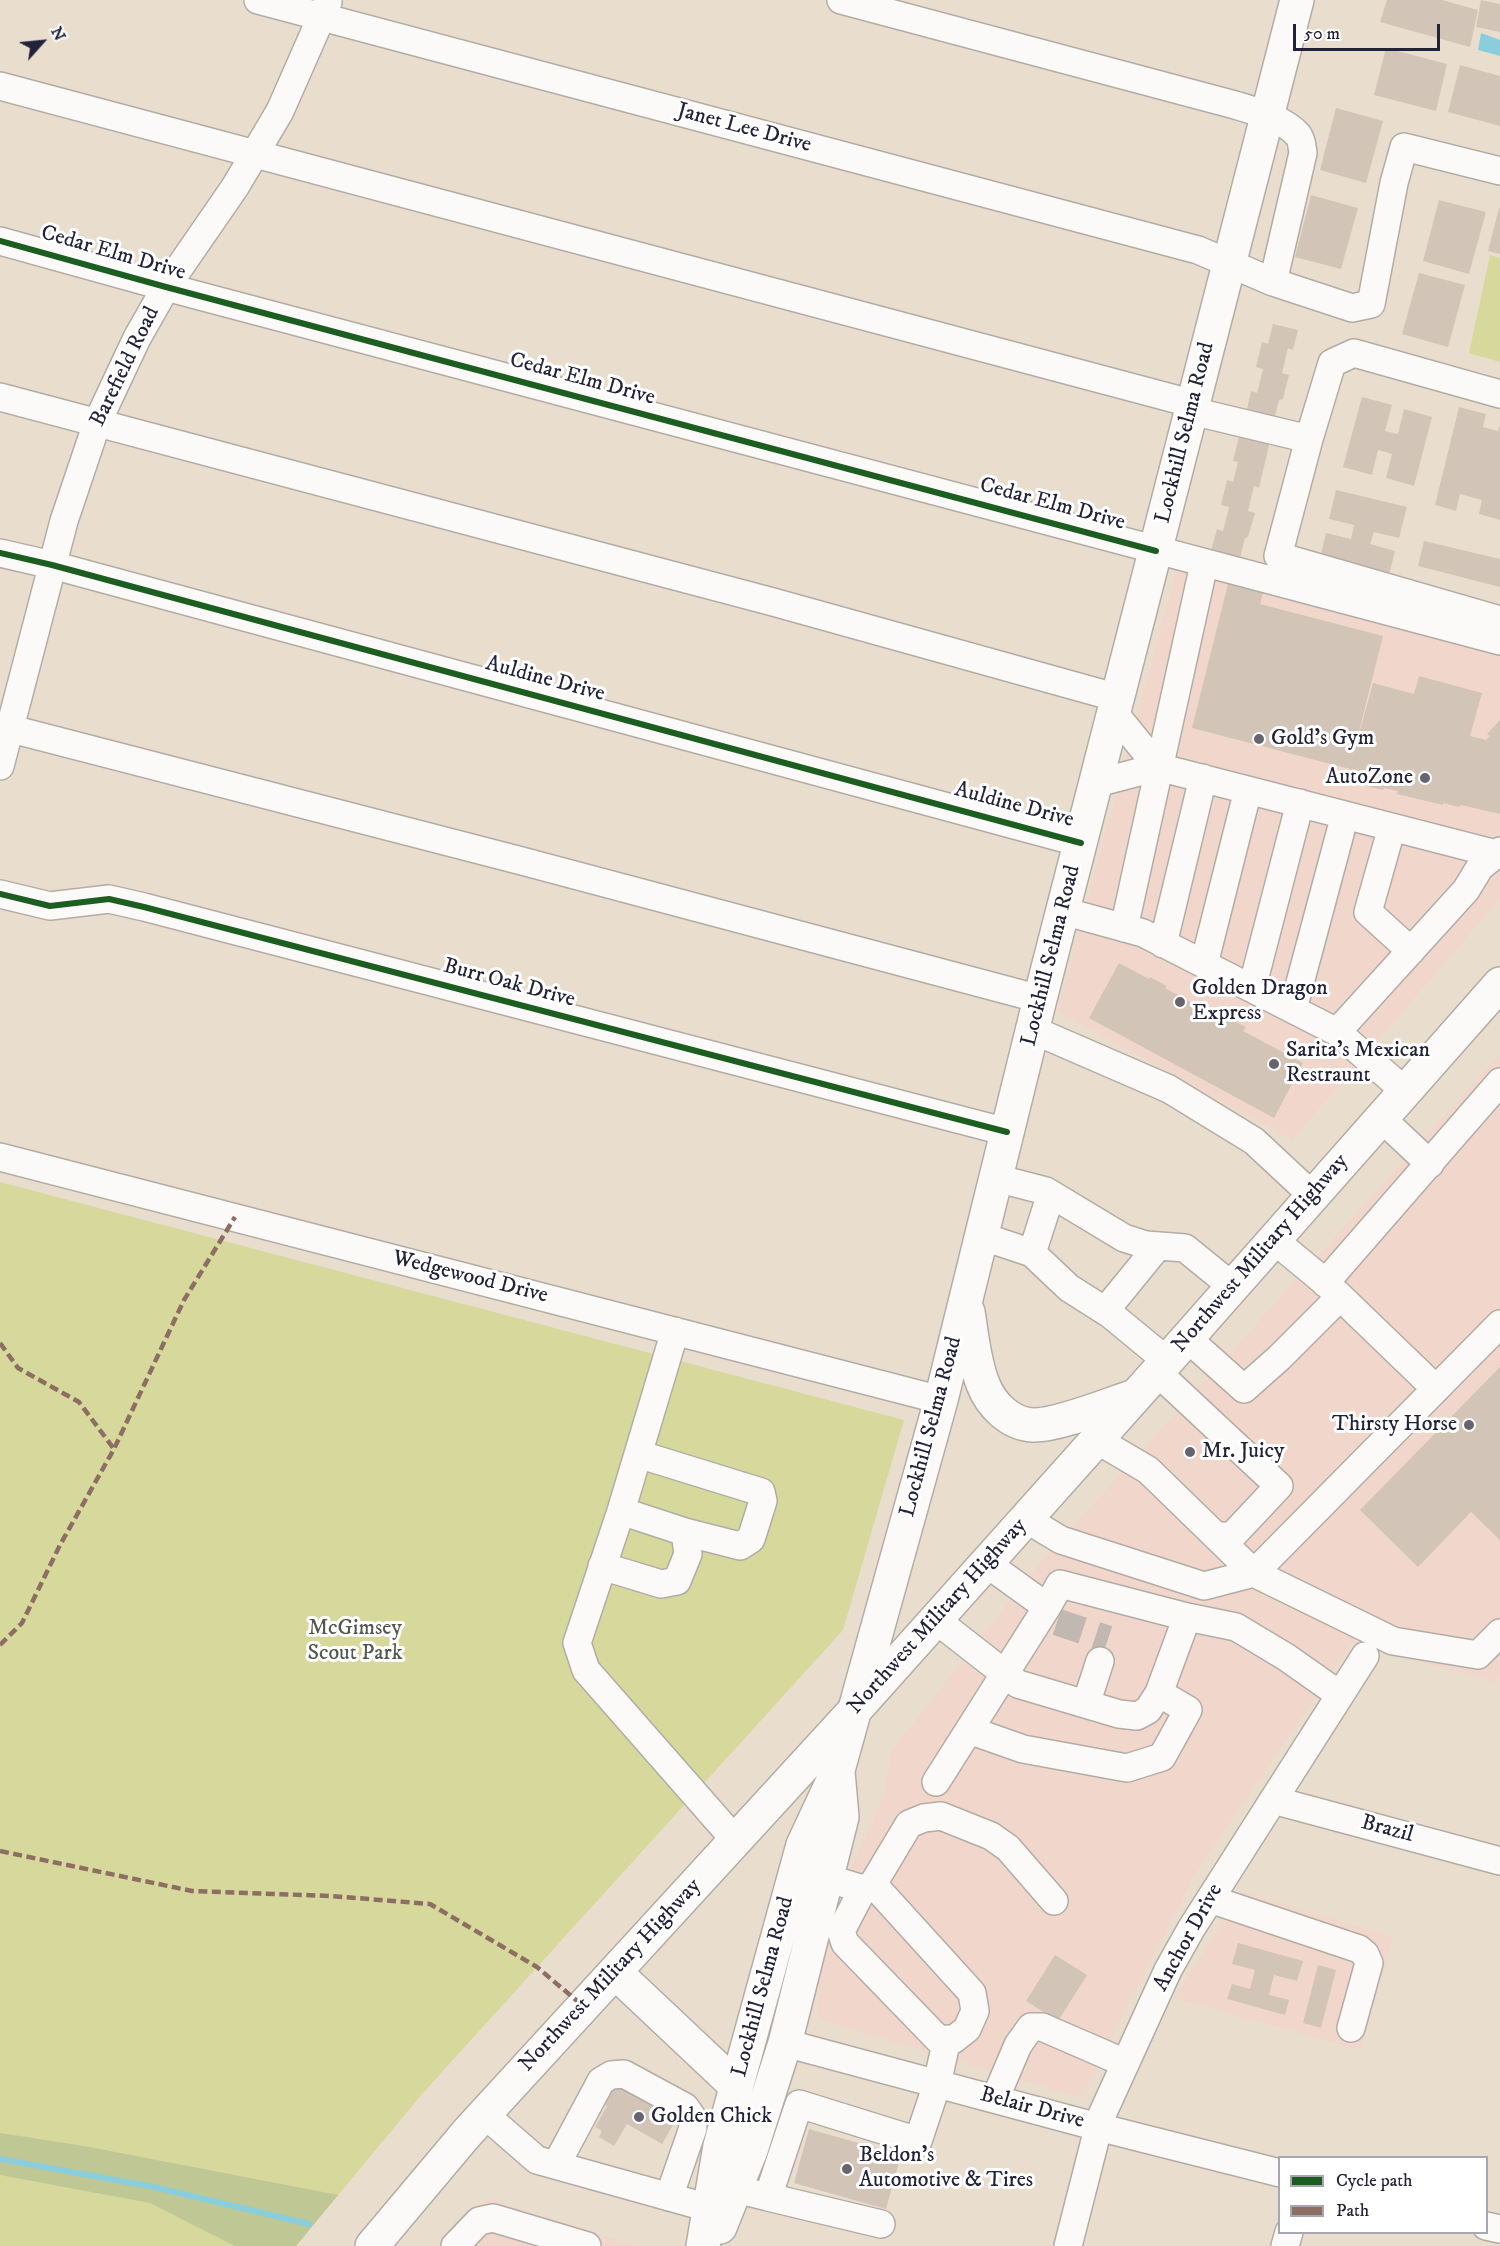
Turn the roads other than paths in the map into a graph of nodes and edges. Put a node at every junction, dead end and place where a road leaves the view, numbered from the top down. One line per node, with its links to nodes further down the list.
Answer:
1 (258, 0): 4 (street, Janet Lee Drive)
2 (841, 0): 6 (street)
3 (1297, 0): 6 (main road, Lockhill Selma Road)
4 (325, 9): 7 (street, Barefield Road); 10 (street, Janet Lee Drive)
5 (0, 86): 7 (street)
6 (1268, 115): 10 (main road, Lockhill Selma Road); 11 (street)
7 (254, 155): 12 (street, Barefield Road); 15 (street)
8 (1500, 171): 11 (street, Janet Lee Drive)
9 (0, 241): 12 (street, Cedar Elm Drive)
10 (1230, 262): 11 (street, Janet Lee Drive); 15 (main road, Lockhill Selma Road)
11 (1273, 282)
12 (166, 287): 16 (street, Barefield Road); 18 (street, Cedar Elm Drive)
13 (1500, 394): 17 (street)
14 (0, 397): 16 (street)
15 (1193, 408): 17 (street); 18 (main road, Lockhill Selma Road)
16 (97, 423): 21 (street, Barefield Road); 24 (street)
17 (1309, 439): 22 (street)
18 (1156, 551): 20 (street, Cedar Elm Drive); 24 (main road, Lockhill Selma Road)
19 (0, 553): 21 (street, Auldine Drive)
20 (1204, 564): 23 (street, Cedar Elm Drive); 27 (street)
21 (52, 565): 25 (street, Barefield Road); 34 (street, Auldine Drive)
22 (1500, 620)
23 (1500, 641)
24 (1116, 706): 27 (street); 29 (main road, Lockhill Selma Road)
25 (5, 727): 26 (street, Barefield Road); 45 (street)
26 (0, 766)
27 (1158, 767): 28 (street); 29 (street); 38 (street)
28 (1203, 778): 30 (street); 39 (street)
29 (1097, 783): 34 (main road, Lockhill Selma Road)
30 (1248, 790): 31 (street); 41 (street)
31 (1300, 803): 32 (street); 43 (street)
32 (1345, 815): 33 (street); 44 (street)
33 (1392, 827): 35 (street); 40 (street)
34 (1081, 843): 37 (main road, Lockhill Selma Road)
35 (1499, 853): 40 (street)
36 (0, 894): 50 (street, Burr Oak Drive)
37 (1064, 912): 38 (street); 45 (main road, Lockhill Selma Road)
38 (1124, 928): 39 (street)
39 (1163, 944): 41 (street)
40 (1411, 951): 46 (street)
41 (1204, 964): 43 (street)
42 (1500, 984): 48 (main road, Northwest Military Highway)
43 (1252, 988): 44 (street)
44 (1293, 1009): 46 (street)
45 (1037, 1014): 50 (main road, Lockhill Selma Road); 55 (street)
46 (1337, 1032): 48 (street)
47 (1500, 1082): 52 (street)
48 (1405, 1092): 49 (main road, Northwest Military Highway)
49 (1382, 1118): 52 (street); 55 (main road, Northwest Military Highway)
50 (1007, 1132): 53 (main road, Lockhill Selma Road)
51 (0, 1157): 65 (street, Wedgewood Drive)
52 (1430, 1164): 61 (street)
53 (996, 1178): 54 (street); 56 (main road, Lockhill Selma Road)
54 (1051, 1194): 58 (street); 59 (street)
55 (1312, 1196): 57 (main road, Northwest Military Highway)
56 (981, 1236): 59 (street); 62 (main road, Lockhill Selma Road)
57 (1274, 1240): 60 (main road, Northwest Military Highway); 61 (street)
58 (1158, 1246): 60 (street); 63 (street)
59 (1032, 1253): 63 (street)
60 (1233, 1287): 66 (main road, Northwest Military Highway)
61 (1333, 1290): 66 (street); 67 (street)
62 (965, 1299): 66 (main road); 68 (main road, Lockhill Selma Road)
63 (1105, 1311): 66 (street)
64 (1500, 1324): 67 (street)
65 (675, 1331): 68 (street, Wedgewood Drive); 70 (street)
66 (1162, 1367): 69 (main road, Northwest Military Highway); 74 (street)
67 (1436, 1389): 77 (street)
68 (941, 1400): 88 (main road, Lockhill Selma Road)
69 (1097, 1440): 72 (main road, Northwest Military Highway); 74 (street)
70 (638, 1454): 71 (street); 73 (street)
71 (621, 1511): 73 (street); 76 (street)
72 (1026, 1519): 75 (main road, Northwest Military Highway); 77 (street)
73 (686, 1532): 76 (street)
74 (1216, 1536): 77 (street)
75 (986, 1563): 78 (street); 80 (main road, Northwest Military Highway)
76 (602, 1566): 93 (street)
77 (1254, 1572): 81 (street)
78 (1048, 1616): 79 (street); 84 (street)
79 (1187, 1617): 85 (street); 86 (street)
80 (936, 1620): 84 (street); 88 (main road, Northwest Military Highway)
81 (1500, 1633)
82 (1365, 1656): 86 (street, Anchor Drive)
83 (1101, 1661): 87 (street)
84 (1004, 1674): 87 (street); 89 (street)
85 (1159, 1693): 87 (street); 89 (street)
86 (1340, 1695): 92 (street, Anchor Drive)
87 (1086, 1704)
88 (855, 1710): 90 (main road, Lockhill Selma Road); 93 (main road, Northwest Military Highway)
89 (969, 1730): 91 (street)
90 (838, 1770): 95 (main road, Lockhill Selma Road); 99 (main road, Lockhill Selma Road)
91 (936, 1782)
92 (1273, 1800): 94 (street, Brazil); 97 (street, Anchor Drive)
93 (736, 1840): 100 (main road, Northwest Military Highway)
94 (1500, 1861)
95 (826, 1878): 96 (street); 103 (main road, Lockhill Selma Road)
96 (868, 1886): 98 (street); 102 (street); 102 (street)
97 (1210, 1899): 101 (street); 104 (street, Anchor Drive)
98 (1054, 1901)
99 (775, 1945): 103 (main road); 106 (main road, Lockhill Selma Road)
100 (615, 1972): 106 (main road); 108 (main road, Northwest Military Highway)
101 (1351, 2028)
102 (947, 2039): 105 (street)
103 (785, 2043): 105 (street, Belair Drive); 112 (main road, Lockhill Selma Road)
104 (1125, 2063): 107 (street); 109 (street, Anchor Drive)
105 (937, 2084): 107 (street, Belair Drive); 114 (street)
106 (736, 2086): 115 (main road, Lockhill Selma Road)
107 (995, 2099): 109 (street, Belair Drive)
108 (484, 2114): 110 (street); 117 (main road, Northwest Military Highway)
109 (1098, 2127): 111 (street, Belair Drive); 122 (street, Anchor Drive)
110 (556, 2165): 113 (street); 113 (street)
111 (1278, 2172)
112 (735, 2189): 114 (street); 121 (main road, Lockhill Selma Road)
113 (669, 2197): 115 (street)
114 (768, 2197): 116 (street)
115 (709, 2208): 120 (main road, Lockhill Selma Road)
116 (881, 2224)
117 (373, 2246)
118 (455, 2246): 119 (street)
119 (587, 2246)
120 (703, 2246)
121 (713, 2246)
122 (1068, 2246)

